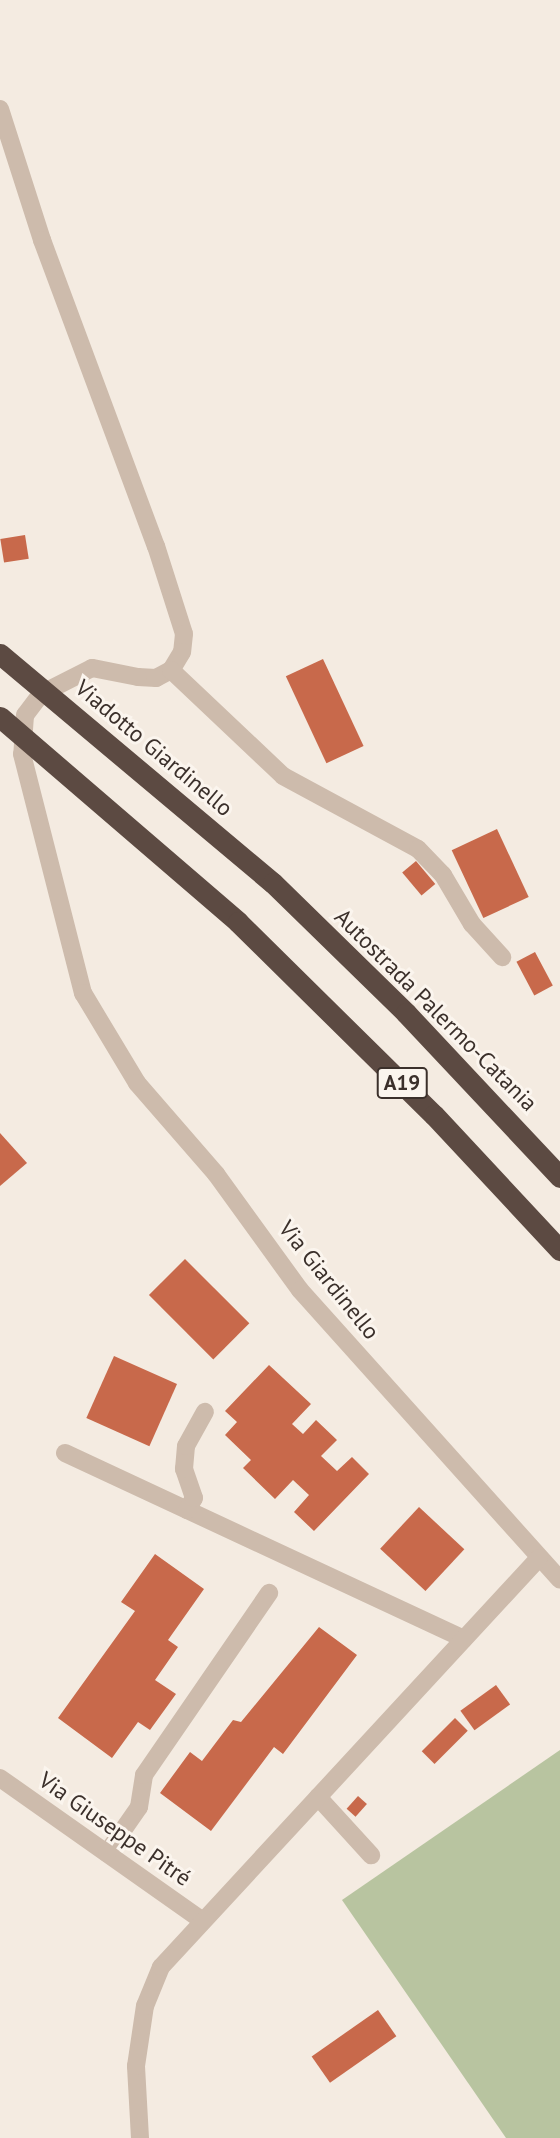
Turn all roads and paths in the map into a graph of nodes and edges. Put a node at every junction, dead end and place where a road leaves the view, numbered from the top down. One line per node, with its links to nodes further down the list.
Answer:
1 (0, 109): 3 (street)
2 (0, 654): 5 (highway, Viadotto Giardinello / A19)
3 (171, 670): 6 (street); 12 (street, Via Giardinello)
4 (0, 717): 8 (highway, A19)
5 (273, 883): 7 (highway, Autostrada Palermo-Catania / A19)
6 (502, 957)
7 (560, 1177)
8 (560, 1250)
9 (205, 1412): 11 (street)
10 (65, 1453): 11 (street)
11 (187, 1510): 15 (street)
12 (539, 1558): 13 (street, Via Giardinello); 15 (street)
13 (560, 1580)
14 (269, 1593): 18 (street)
15 (464, 1639): 17 (street)
16 (0, 1778): 18 (street, Via Giuseppe Pitré)
17 (318, 1797): 19 (street); 20 (street)
18 (107, 1853): 20 (street, Via Giuseppe Pitré)
19 (372, 1855)
20 (203, 1921): 21 (street)
21 (140, 2138)

